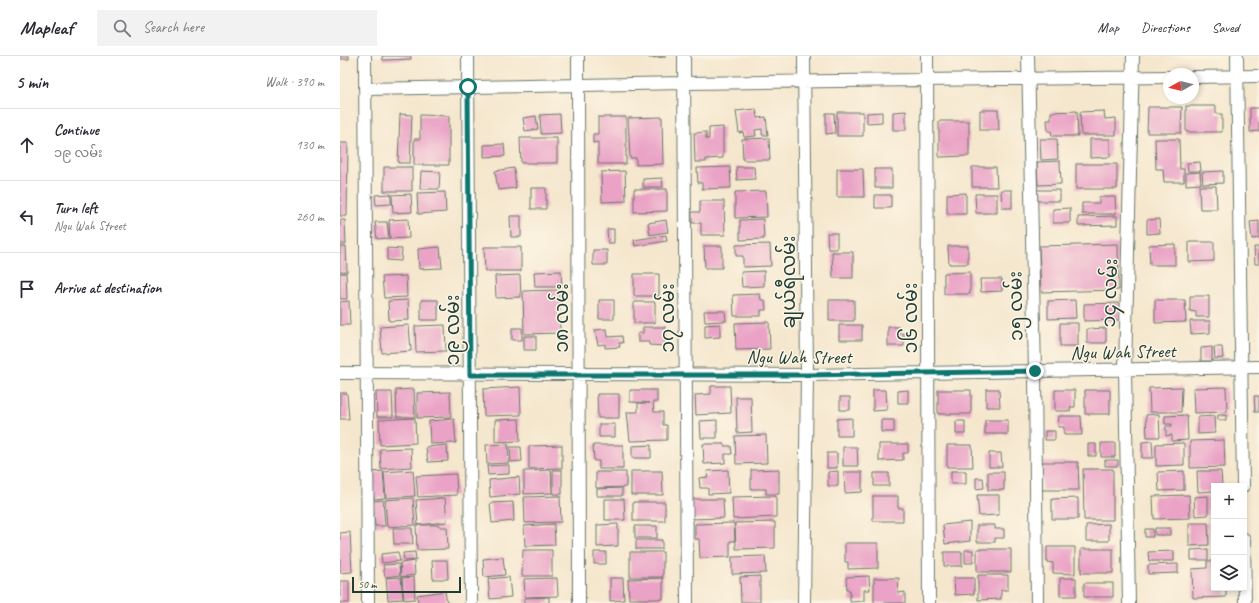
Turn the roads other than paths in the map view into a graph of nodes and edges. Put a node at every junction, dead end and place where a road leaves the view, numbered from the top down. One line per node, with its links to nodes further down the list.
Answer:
1 (365, 56): 21 (street)
2 (468, 56): 20 (street, ၁၉ လမ်း)
3 (578, 56): 19 (street, ၁၈ လမ်း)
4 (684, 56): 18 (street, ၁၇ လမ်း)
5 (804, 56): 17 (street, ချယ်ရီလမ်း)
6 (927, 56): 16 (street, ၁၆ လမ်း)
7 (1028, 56): 15 (street, ၁၅ လမ်း)
8 (1133, 56): 11 (street, ၁၄ လမ်း)
9 (1237, 56): 14 (street)
10 (1259, 76): 14 (street)
11 (1134, 77): 12 (street); 15 (street); 24 (street, ၁၄ လမ်း)
12 (1163, 77)
13 (1199, 77): 14 (street)
14 (1237, 77): 22 (street)
15 (1028, 78): 16 (street); 25 (street, ၁၅ လမ်း)
16 (927, 80): 17 (street); 27 (street, ၁၆ လမ်း)
17 (805, 82): 18 (street); 31 (street, ချယ်ရီလမ်း)
18 (684, 83): 19 (street); 29 (street, ၁၇ လမ်း)
19 (578, 85): 20 (street); 32 (street, ၁၈ လမ်း)
20 (468, 87): 21 (street); 30 (street, ၁၉ လမ်း)
21 (365, 89): 28 (street)
22 (1240, 367): 23 (street, Ngu Wah Street); 24 (street, Ngu Wah Street); 33 (street)
23 (1259, 367)
24 (1125, 369): 25 (street, Ngu Wah Street); 42 (street, ၁၄ လမ်း)
25 (1035, 371): 27 (street, Ngu Wah Street); 41 (street, ၁၅ လမ်း)
26 (340, 373): 28 (street, Ngu Wah Street)
27 (928, 373): 31 (street, Ngu Wah Street); 40 (street, ၁၆ လမ်း)
28 (367, 374): 30 (street, Ngu Wah Street); 35 (street)
29 (686, 374): 31 (street, Ngu Wah Street); 32 (street, Ngu Wah Street); 38 (street, ၁၇ လမ်း)
30 (470, 375): 32 (street, Ngu Wah Street); 36 (street, ၁၉ လမ်း)
31 (807, 375): 39 (street, ချယ်ရီလမ်း)
32 (579, 376): 37 (street, ၁၈ လမ်း)
33 (1243, 483)
34 (1244, 555): 43 (street)
35 (368, 603)
36 (471, 603)
37 (579, 603)
38 (687, 603)
39 (804, 603)
40 (929, 603)
41 (1037, 603)
42 (1129, 603)
43 (1245, 603)

